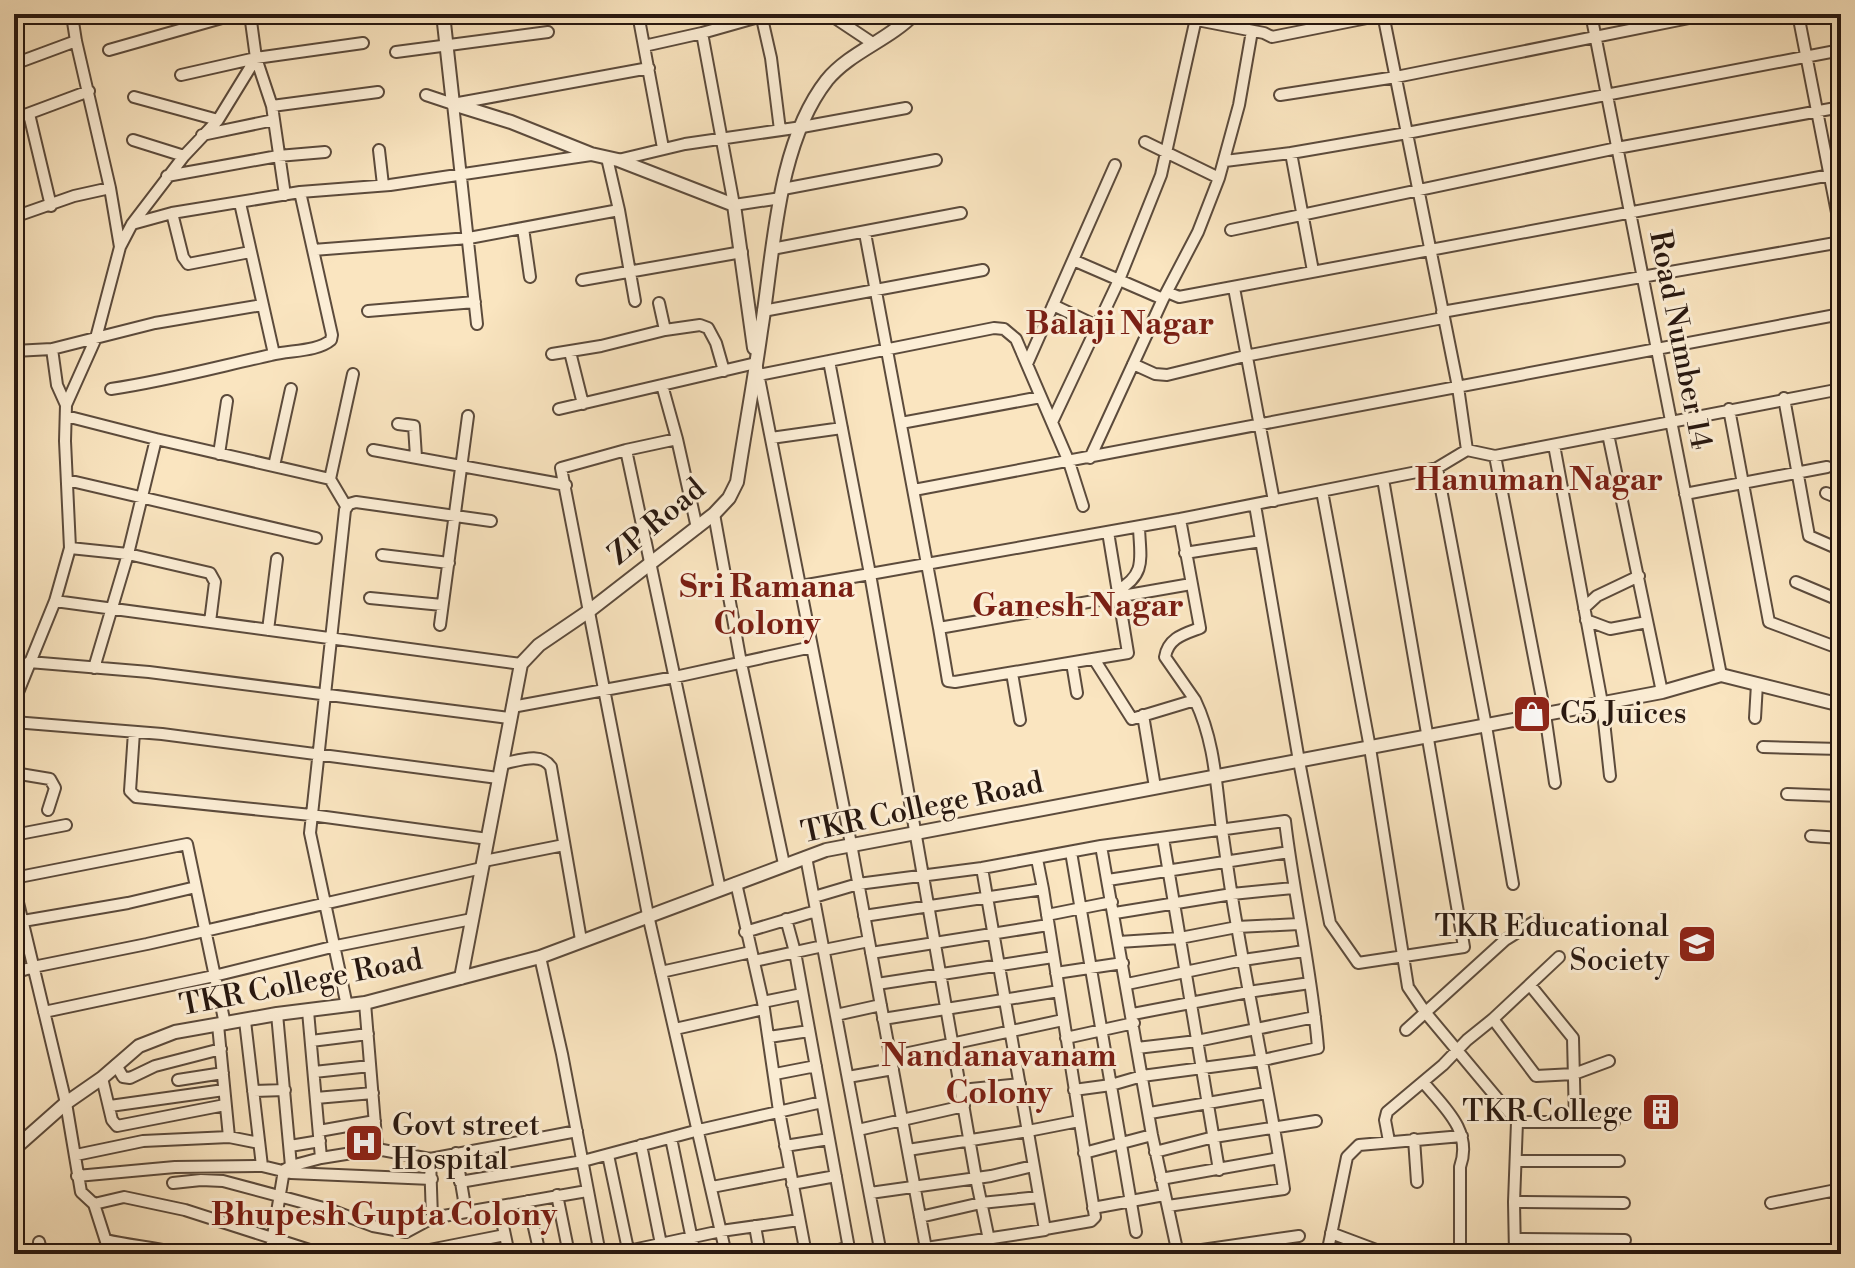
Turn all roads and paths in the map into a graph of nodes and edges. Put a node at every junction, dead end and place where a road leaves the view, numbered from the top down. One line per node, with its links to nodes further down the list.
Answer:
1 (74, 14): 18 (street)
2 (236, 14): 23 (street)
3 (250, 14): 27 (street)
4 (443, 14): 21 (street)
5 (638, 14): 22 (street)
6 (829, 14): 20 (street)
7 (914, 14): 20 (street, ZP Road)
8 (1385, 14): 14 (street); 31 (street)
9 (1591, 14): 17 (street, Road Number 14)
10 (1709, 14): 17 (street)
11 (1798, 14): 26 (street)
12 (762, 15): 16 (street); 48 (street)
13 (1194, 16): 14 (street); 58 (street)
14 (1252, 31): 65 (street)
15 (548, 32): 21 (street)
16 (702, 33): 22 (street); 51 (street)
17 (1595, 36): 31 (street); 36 (street, Road Number 14)
18 (76, 41): 28 (street); 32 (street)
19 (363, 43): 27 (street)
20 (874, 44): 47 (street, ZP Road)
21 (447, 46): 25 (street); 38 (street)
22 (644, 46): 29 (street)
23 (109, 50)
24 (1841, 50): 26 (street)
25 (396, 52)
26 (1806, 57): 36 (street); 42 (street)
27 (256, 58): 30 (street); 39 (street); 45 (street)
28 (14, 64)
29 (649, 68): 38 (street); 54 (street)
30 (181, 75)
31 (1396, 77): 35 (street); 49 (street)
32 (89, 91): 43 (street); 72 (street)
33 (378, 92): 39 (street)
34 (426, 95): 38 (street)
35 (1280, 95)
36 (1607, 95): 49 (street); 55 (street, Road Number 14)
37 (134, 97): 45 (street)
38 (453, 104): 60 (street); 67 (street)
39 (272, 106): 46 (street)
40 (1841, 107): 42 (street)
41 (906, 108): 47 (street)
42 (1817, 111): 55 (street); 68 (street)
43 (29, 114): 44 (street); 79 (street)
44 (14, 119)
45 (218, 120): 50 (street)
46 (274, 120): 50 (street); 62 (street)
47 (802, 127): 48 (street); 75 (street, ZP Road)
48 (780, 130): 51 (street)
49 (1407, 133): 59 (street); 73 (street)
50 (200, 136): 61 (street)
51 (722, 139): 54 (street); 78 (street)
52 (133, 140): 61 (street)
53 (1145, 142): 58 (street)
54 (663, 148): 63 (street)
55 (1617, 148): 73 (street); 83 (street, Road Number 14)
56 (379, 150): 71 (street)
57 (325, 152): 62 (street)
58 (1166, 152): 70 (street); 106 (street)
59 (1291, 153): 65 (street); 85 (street)
60 (591, 154): 63 (street); 67 (street)
61 (184, 156): 69 (street)
62 (278, 156): 69 (street); 76 (street)
63 (613, 159): 78 (street); 80 (street)
64 (936, 160): 75 (street)
65 (1225, 161): 70 (street)
66 (1115, 165): 99 (street)
67 (462, 174): 71 (street); 91 (street)
68 (1836, 174): 83 (street); 90 (street)
69 (167, 176): 86 (street)
70 (1219, 178): 109 (street)
71 (383, 185): 74 (street)
72 (110, 188): 79 (street); 93 (street)
73 (1420, 191): 85 (street); 95 (street)
74 (300, 192): 76 (street); 96 (street)
75 (782, 194): 78 (street); 94 (street, ZP Road)
76 (285, 195): 77 (street)
77 (240, 203): 81 (street); 97 (street)
78 (734, 205): 98 (street)
79 (51, 206): 84 (street)
80 (619, 210): 87 (street); 102 (street)
81 (172, 213): 86 (street); 97 (street)
82 (961, 213): 89 (street)
83 (1630, 213): 95 (street); 104 (street, Road Number 14)
84 (14, 217)
85 (1302, 217): 88 (street); 101 (street)
86 (132, 224): 93 (street)
87 (523, 228): 91 (street); 103 (street)
88 (1231, 230)
89 (865, 233): 94 (street); 108 (street)
90 (1841, 233)
91 (469, 238): 96 (street); 111 (street)
92 (1841, 242): 104 (street)
93 (120, 247): 122 (street)
94 (772, 249): 116 (street, ZP Road)
95 (1430, 249): 101 (street); 118 (street)
96 (313, 250): 128 (street)
97 (250, 252): 113 (street)
98 (742, 252): 102 (street); 134 (street)
99 (1073, 260): 106 (street); 114 (street)
100 (983, 270): 108 (street)
101 (1313, 271): 107 (street)
102 (629, 272): 105 (street); 110 (street)
103 (530, 277)
104 (1643, 278): 118 (street); 125 (street, Road Number 14)
105 (582, 280)
106 (1119, 280): 109 (street); 120 (street)
107 (1234, 288): 109 (street); 130 (street)
108 (876, 291): 116 (street); 124 (street)
109 (1165, 295): 133 (street)
110 (635, 301)
111 (475, 302): 115 (street); 119 (street)
112 (659, 303): 121 (street)
113 (262, 305): 122 (street); 128 (street)
114 (1053, 305): 120 (street); 132 (street)
115 (368, 311)
116 (763, 311): 134 (street, ZP Road)
117 (1841, 314): 125 (street)
118 (1443, 315): 130 (street); 138 (street)
119 (477, 324)
120 (1097, 326): 151 (street)
121 (665, 330): 127 (street); 135 (street)
122 (96, 338): 123 (street); 148 (street)
123 (52, 349): 126 (street); 148 (street)
124 (887, 349): 131 (street); 132 (street); 152 (street)
125 (1657, 349): 138 (street); 150 (street, Road Number 14)
126 (14, 351)
127 (570, 352): 129 (street); 145 (street)
128 (274, 354): 139 (street)
129 (552, 354)
130 (1245, 356): 133 (street); 154 (street)
131 (829, 361): 134 (street); 155 (street)
132 (1027, 364): 142 (street)
133 (1133, 364): 167 (street)
134 (757, 369): 135 (street); 157 (street); 189 (street, ZP Road)
135 (724, 371): 137 (street)
136 (353, 374): 174 (street)
137 (662, 385): 145 (street); 159 (street)
138 (1458, 387): 154 (street); 163 (street)
139 (111, 389)
140 (291, 389): 170 (street)
141 (1841, 389): 143 (street)
142 (1041, 397): 151 (street); 152 (street)
143 (1784, 398): 147 (street); 173 (street)
144 (227, 401): 164 (street)
145 (583, 404): 146 (street)
146 (559, 409)
147 (1729, 409): 150 (street); 177 (street)
148 (66, 410): 158 (street); 176 (street)
149 (468, 416): 169 (street)
150 (1671, 420): 156 (street); 182 (street, Road Number 14)
151 (1052, 422): 168 (street)
152 (901, 423): 179 (street)
153 (398, 424): 166 (street)
154 (1260, 426): 167 (street); 185 (street)
155 (842, 428): 157 (street); 207 (street)
156 (1608, 434): 160 (street); 208 (street)
157 (771, 438): 211 (street)
158 (156, 439): 164 (street); 183 (street)
159 (677, 439): 162 (street); 194 (street)
160 (1554, 445): 165 (street); 217 (street)
161 (373, 450): 166 (street)
162 (626, 450): 178 (street); 204 (street)
163 (1467, 450): 165 (street); 172 (street)
164 (219, 454): 170 (street)
165 (1495, 456): 248 (street)
166 (416, 457): 169 (street)
167 (1090, 458): 168 (street)
168 (1069, 462): 179 (street); 188 (street)
169 (462, 465): 178 (street); 190 (street)
170 (274, 466): 174 (street)
171 (1827, 467): 173 (street)
172 (1437, 468): 175 (street); 253 (street)
173 (1798, 473): 177 (street); 199 (street)
174 (330, 479): 187 (street)
175 (1383, 479): 180 (street); 255 (street)
176 (67, 480): 183 (street); 198 (street)
177 (1743, 483): 182 (street); 228 (street)
178 (566, 485): 219 (street)
179 (914, 490): 206 (street)
180 (1322, 491): 185 (street); 257 (street)
181 (1826, 493): 184 (street)
182 (1685, 494): 236 (street, Road Number 14)
183 (142, 497): 196 (street); 201 (street)
184 (1841, 499)
185 (1274, 501): 186 (street)
186 (1255, 505): 191 (street); 197 (street)
187 (346, 506): 190 (street); 226 (street)
188 (1083, 506)
189 (714, 514): 194 (street, ZP Road); 231 (street)
190 (456, 516): 192 (street); 205 (street)
191 (1180, 519): 193 (street); 200 (street)
192 (491, 521)
193 (1139, 527): 195 (street); 212 (street)
194 (697, 528): 204 (street, ZP Road)
195 (1108, 532): 206 (street); 212 (street)
196 (316, 538)
197 (1261, 541): 200 (street); 260 (street)
198 (70, 548): 201 (street); 214 (street)
199 (1841, 550)
200 (1185, 553): 210 (street)
201 (128, 554): 218 (street); 221 (street)
202 (382, 555): 205 (street)
203 (277, 559): 225 (street)
204 (651, 562): 219 (street, ZP Road); 237 (street)
205 (449, 563): 216 (street)
206 (927, 564): 207 (street); 224 (street)
207 (870, 574): 211 (street); 274 (street)
208 (1639, 576): 217 (street); 222 (street)
209 (1796, 582): 215 (street)
210 (1191, 584): 212 (street); 243 (street)
211 (801, 586): 227 (street)
212 (1117, 594): 224 (street); 229 (street)
213 (370, 598): 216 (street)
214 (55, 601): 218 (street); 230 (street)
215 (1841, 601)
216 (442, 605): 223 (street)
217 (1584, 608): 220 (street)
218 (110, 609): 221 (street); 234 (street)
219 (589, 611): 233 (street, ZP Road); 239 (street)
220 (1586, 620): 222 (street); 245 (street)
221 (210, 622): 225 (street)
222 (1647, 622): 240 (street)
223 (440, 625)
224 (939, 628): 235 (street)
225 (268, 630): 226 (street)
226 (331, 639): 233 (street); 242 (street)
227 (812, 647): 231 (street); 280 (street)
228 (1841, 649)
229 (1094, 659): 232 (street); 249 (street)
230 (29, 662): 234 (street); 244 (street)
231 (741, 663): 237 (street); 289 (street)
232 (1072, 663): 235 (street); 241 (street)
233 (521, 664): 247 (street)
234 (94, 668): 242 (street)
235 (1012, 673): 251 (street)
236 (1721, 675): 238 (street); 240 (street, TKR College Road)
237 (675, 677): 239 (street); 301 (street)
238 (1757, 684): 246 (street); 250 (street)
239 (606, 690): 247 (street); 312 (street)
240 (1662, 692): 245 (street, TKR College Road)
241 (1077, 693)
242 (325, 695): 247 (street); 259 (street)
243 (1195, 700): 249 (street); 264 (street)
244 (14, 702)
245 (1602, 703): 248 (street, TKR College Road); 263 (street)
246 (1841, 705)
247 (510, 712): 261 (street)
248 (1545, 714): 253 (street, TKR College Road); 266 (street)
249 (1143, 715): 267 (street)
250 (1755, 718)
251 (1020, 720)
252 (14, 722): 254 (street)
253 (1486, 726): 255 (street, TKR College Road); 297 (street)
254 (134, 732): 259 (street); 271 (street)
255 (1427, 737): 257 (street, TKR College Road); 334 (street)
256 (1763, 747): 258 (street)
257 (1370, 748): 260 (street, TKR College Road); 334 (street)
258 (1841, 749)
259 (319, 755): 265 (street); 271 (street)
260 (1299, 761): 264 (street, TKR College Road); 334 (street)
261 (501, 764): 265 (street); 281 (street)
262 (14, 773): 270 (street)
263 (1610, 776)
264 (1217, 777): 267 (street, TKR College Road); 273 (street)
265 (498, 778): 279 (street)
266 (1555, 783)
267 (1155, 787): 274 (street, TKR College Road)
268 (1787, 794): 269 (street)
269 (1841, 796)
270 (48, 810)
271 (311, 815): 279 (street); 306 (street)
272 (66, 825): 275 (street)
273 (1222, 829): 277 (street); 284 (street); 287 (street)
274 (917, 831): 280 (street, TKR College Road); 292 (street)
275 (14, 835)
276 (1811, 836): 278 (street)
277 (1163, 838): 282 (street); 291 (street)
278 (1841, 838)
279 (488, 839): 288 (street)
280 (851, 844): 285 (street, TKR College Road); 296 (street)
281 (564, 845): 288 (street); 325 (street)
282 (1101, 846): 283 (street); 294 (street)
283 (1071, 852): 286 (street); 310 (street)
284 (1289, 852): 287 (street); 300 (street)
285 (806, 857): 289 (street, TKR College Road); 304 (street)
286 (1037, 859): 290 (street); 302 (street)
287 (1228, 862): 291 (street); 303 (street)
288 (483, 864): 306 (street); 314 (street)
289 (784, 864): 295 (street, TKR College Road)
290 (982, 868): 292 (street); 305 (street)
291 (1168, 870): 294 (street); 307 (street)
292 (922, 876): 296 (street); 309 (street)
293 (14, 878): 299 (street)
294 (1108, 880): 308 (street)
295 (736, 883): 301 (street, TKR College Road); 322 (street)
296 (858, 884): 304 (street); 313 (street)
297 (1513, 884)
298 (14, 886): 318 (street)
299 (196, 887): 318 (street); 321 (street)
300 (1293, 888): 303 (street); 319 (street)
301 (720, 889): 312 (street, TKR College Road)
302 (1043, 889): 305 (street); 316 (street)
303 (1232, 894): 307 (street); 320 (street)
304 (814, 897): 311 (street)
305 (986, 898): 309 (street); 323 (street)
306 (327, 903): 321 (street); 329 (street)
307 (1173, 905): 308 (street); 324 (street)
308 (1114, 907): 310 (street); 327 (street)
309 (928, 908): 313 (street); 328 (street)
310 (1081, 909): 316 (street); 343 (street)
311 (816, 911): 315 (street); 330 (street)
312 (648, 915): 325 (street, TKR College Road); 344 (street)
313 (864, 916): 326 (street)
314 (472, 919): 329 (street); 350 (street)
315 (786, 919): 322 (street); 332 (street)
316 (1048, 920): 323 (street); 337 (street)
317 (1537, 920): 367 (street)
318 (23, 921): 342 (street)
319 (1299, 924): 320 (street); 331 (street)
320 (1237, 927): 324 (street); 339 (street)
321 (205, 931): 342 (street); 349 (street)
322 (745, 932): 336 (street)
323 (992, 933): 328 (street); 341 (street)
324 (1180, 938): 327 (street); 345 (street)
325 (581, 940): 335 (street, TKR College Road)
326 (869, 941): 330 (street); 333 (street)
327 (1119, 942): 340 (street)
328 (936, 943): 333 (street); 347 (street)
329 (336, 946): 349 (street); 362 (street)
330 (823, 948): 332 (street); 369 (street)
331 (1304, 951): 339 (street); 351 (street)
332 (795, 952): 336 (street); 357 (street)
333 (871, 953): 352 (street)
334 (1405, 956): 367 (street)
335 (540, 957): 350 (street, TKR College Road); 437 (street)
336 (752, 957): 344 (street); 363 (street)
337 (1053, 957): 341 (street); 348 (street)
338 (1559, 957): 354 (street)
339 (1243, 960): 345 (street); 356 (street)
340 (1123, 963): 343 (street); 353 (street)
341 (997, 964): 347 (street); 358 (street)
342 (33, 967): 346 (street); 366 (street)
343 (1091, 968): 348 (street); 378 (street)
344 (661, 972): 377 (street)
345 (1187, 972): 353 (street); 359 (street)
346 (14, 973)
347 (941, 973): 352 (street); 364 (street)
348 (1056, 973): 355 (street)
349 (214, 976): 366 (street); 376 (street)
350 (461, 978): 360 (street, TKR College Road)
351 (1310, 983): 356 (street); 370 (street)
352 (877, 984): 361 (street)
353 (1127, 984): 371 (street)
354 (1530, 985): 373 (street); 403 (street)
355 (1059, 991): 358 (street); 374 (street)
356 (1248, 992): 359 (street); 379 (street)
357 (802, 994): 363 (street); 381 (street)
358 (1004, 999): 364 (street); 382 (street)
359 (1191, 1002): 371 (street); 387 (street)
360 (365, 1003): 362 (street, TKR College Road); 383 (street)
361 (881, 1005): 369 (street); 372 (street)
362 (347, 1006): 365 (street, TKR College Road)
363 (763, 1006): 377 (street); 384 (street)
364 (947, 1009): 372 (street); 388 (street)
365 (308, 1011): 368 (street, TKR College Road); 386 (street)
366 (44, 1012): 420 (street)
367 (1425, 1012): 380 (street); 391 (street)
368 (277, 1014): 375 (street, TKR College Road); 412 (street)
369 (836, 1015): 405 (street)
370 (1315, 1017): 379 (street); 393 (street)
371 (1133, 1018): 378 (street); 389 (street)
372 (883, 1019): 392 (street)
373 (1493, 1019): 391 (street); 403 (street)
374 (1063, 1020): 382 (street); 385 (street)
375 (245, 1021): 376 (street, TKR College Road); 415 (street)
376 (222, 1024): 390 (street); 395 (street, TKR College Road)
377 (675, 1029): 435 (street)
378 (1101, 1029): 385 (street); 410 (street)
379 (1254, 1029): 387 (street); 393 (street)
380 (1406, 1030)
381 (809, 1031): 384 (street); 397 (street)
382 (1009, 1031): 388 (street); 409 (street)
383 (368, 1034): 386 (street); 396 (street)
384 (769, 1037): 402 (street)
385 (1066, 1038): 414 (street)
386 (311, 1041): 400 (street)
387 (1197, 1041): 389 (street); 398 (street)
388 (952, 1045): 392 (street); 413 (street)
389 (1137, 1048): 404 (street)
390 (221, 1049): 395 (street); 401 (street)
391 (1457, 1049): 408 (street); 432 (street)
392 (890, 1057): 399 (street)
393 (1263, 1060): 398 (street); 417 (street)
394 (1609, 1061): 403 (street)
395 (116, 1065): 406 (street, TKR College Road)
396 (370, 1066): 400 (street); 416 (street)
397 (816, 1066): 402 (street); 419 (street)
398 (1203, 1068): 404 (street); 422 (street)
399 (893, 1069): 405 (street); 427 (street)
400 (314, 1072): 418 (street)
401 (223, 1073): 407 (street); 411 (street)
402 (775, 1074): 425 (street)
403 (1574, 1074): 431 (street)
404 (1142, 1076): 410 (street); 426 (street)
405 (848, 1077): 436 (street)
406 (102, 1078): 420 (street, TKR College Road); 423 (street)
407 (178, 1080)
408 (1423, 1082): 441 (street); 448 (street)
409 (1020, 1084): 413 (street); 438 (street)
410 (1111, 1085): 414 (street); 450 (street)
411 (224, 1090): 421 (street); 423 (street)
412 (285, 1090): 415 (street); 452 (street)
413 (961, 1090): 424 (street)
414 (1074, 1090): 429 (street)
415 (253, 1091): 449 (street)
416 (373, 1093): 418 (street); 428 (street)
417 (1266, 1093): 422 (street); 434 (street)
418 (316, 1098): 440 (street)
419 (822, 1102): 425 (street); 445 (street)
420 (66, 1103): 454 (street, TKR College Road); 460 (street)
421 (225, 1105): 423 (street); 442 (street)
422 (1208, 1105): 426 (street); 443 (street)
423 (110, 1106)
424 (964, 1106): 427 (street); 447 (street)
425 (779, 1111): 435 (street); 453 (street)
426 (1150, 1113): 439 (street)
427 (902, 1120): 436 (street); 456 (street)
428 (375, 1121): 440 (street); 455 (street)
429 (1079, 1121): 438 (street); 459 (street)
430 (1316, 1121): 434 (street)
431 (1575, 1121): 432 (street); 433 (street)
432 (1517, 1122): 466 (street)
433 (1614, 1122)
434 (1274, 1128): 443 (street); 463 (street)
435 (699, 1130): 444 (street); 483 (street)
436 (858, 1130): 486 (street)
437 (577, 1131): 458 (street); 465 (street)
438 (1028, 1131): 447 (street); 469 (street)
439 (1152, 1135): 450 (street); 457 (street)
440 (319, 1136): 452 (street); 462 (street)
441 (1462, 1136): 446 (street); 546 (street)
442 (229, 1137): 449 (street); 460 (street)
443 (1214, 1137): 457 (street); 471 (street)
444 (671, 1138): 451 (street); 513 (street)
445 (829, 1139): 453 (street); 474 (street)
446 (1414, 1139): 448 (street); 479 (street)
447 (970, 1141): 456 (street); 475 (street)
448 (1389, 1141): 509 (street)
449 (259, 1143): 468 (street)
450 (1121, 1143): 459 (street); 490 (street)
451 (641, 1145): 461 (street); 520 (street)
452 (290, 1146): 470 (street)
453 (785, 1146): 472 (street)
454 (14, 1149)
455 (377, 1149): 462 (street); 464 (street)
456 (908, 1150): 482 (street)
457 (1155, 1152): 477 (street)
458 (456, 1153): 464 (street); 478 (street)
459 (1084, 1153): 499 (street)
460 (76, 1155): 473 (street)
461 (608, 1155): 465 (street); 524 (street)
462 (321, 1158): 470 (street)
463 (1279, 1158): 471 (street); 492 (street)
464 (430, 1159): 476 (street)
465 (583, 1161): 478 (street); 485 (street)
466 (1516, 1161): 467 (street); 493 (street)
467 (1619, 1161)
468 (262, 1166): 470 (street); 473 (street)
469 (1033, 1166): 475 (street); 489 (street)
470 (287, 1168): 476 (street); 488 (street)
471 (1219, 1170): 477 (street)
472 (790, 1172): 481 (street); 483 (street)
473 (77, 1176): 497 (street)
474 (836, 1176): 481 (street); 522 (street)
475 (976, 1178): 482 (street); 494 (street)
476 (432, 1179): 502 (street)
477 (1161, 1179): 492 (street)
478 (460, 1182): 500 (street)
479 (1417, 1182)
480 (173, 1183): 488 (street)
481 (792, 1184): 503 (street)
482 (914, 1186): 486 (street); 501 (street)
483 (712, 1187): 506 (street)
484 (1838, 1190): 496 (street); 508 (street)
485 (587, 1191): 487 (street); 535 (street)
486 (870, 1193): 541 (street)
487 (557, 1195): 491 (street); 534 (street)
488 (281, 1197): 502 (street); 512 (street)
489 (1039, 1197): 494 (street); 505 (street)
490 (1131, 1200): 492 (street); 499 (street); 507 (street)
491 (528, 1201): 498 (street); 533 (street)
492 (1166, 1201): 543 (street)
493 (1514, 1202): 495 (street); 514 (street)
494 (981, 1203): 501 (street); 516 (street)
495 (1624, 1203)
496 (1771, 1203)
497 (94, 1204): 512 (street); 515 (street)
498 (499, 1207): 500 (street); 510 (street)
499 (1093, 1208): 505 (street)
500 (466, 1212): 502 (street)
501 (920, 1217): 523 (street)
502 (432, 1218)
503 (799, 1220): 504 (street); 521 (street)
504 (755, 1226): 506 (street); 538 (street)
505 (1045, 1229): 516 (street)
506 (721, 1231): 513 (street); 537 (street)
507 (1136, 1232)
508 (1841, 1232)
509 (1331, 1233): 544 (street); 545 (street)
510 (505, 1235): 519 (street); 532 (street)
511 (1299, 1236): 543 (street)
512 (272, 1237): 529 (street); 530 (street)
513 (692, 1237): 520 (street); 536 (street)
514 (1515, 1239): 517 (street); 547 (street)
515 (106, 1240): 527 (street); 528 (street)
516 (989, 1240): 523 (street); 542 (street)
517 (1625, 1240)
518 (39, 1242): 526 (street)
519 (474, 1248): 531 (street)
520 (662, 1249): 524 (street)
521 (805, 1251): 539 (street)
522 (850, 1251): 540 (street)
523 (926, 1251)
524 (628, 1252)
525 (1841, 1252): 548 (street)
526 (42, 1254)
527 (110, 1254)
528 (181, 1254)
529 (270, 1254)
530 (322, 1254)
531 (409, 1254)
532 (509, 1254)
533 (540, 1254)
534 (569, 1254)
535 (600, 1254)
536 (695, 1254)
537 (726, 1254)
538 (760, 1254)
539 (782, 1254)
540 (826, 1254)
541 (881, 1254)
542 (992, 1254)
543 (1176, 1254)
544 (1327, 1254)
545 (1387, 1254)
546 (1460, 1254)
547 (1515, 1254)
548 (1826, 1254)

